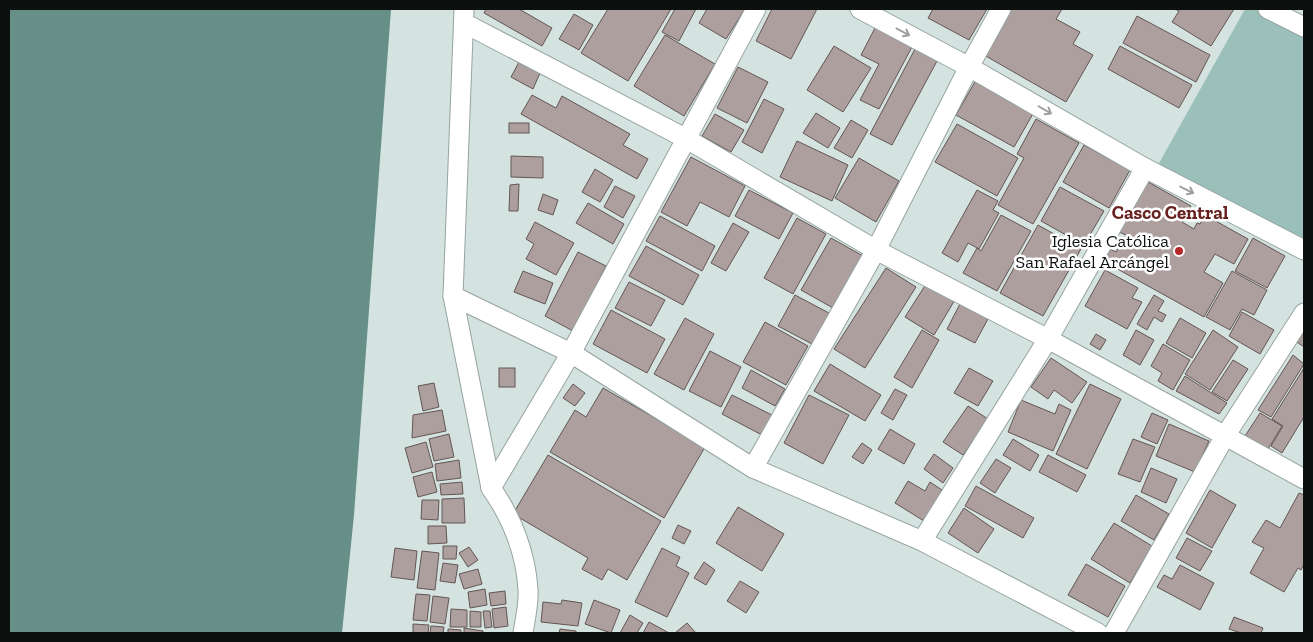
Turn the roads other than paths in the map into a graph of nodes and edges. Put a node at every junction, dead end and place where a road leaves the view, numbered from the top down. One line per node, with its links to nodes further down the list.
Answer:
1 (756, 9): 8 (street)
2 (860, 9): 7 (street, one-way to 7)
3 (1001, 9): 7 (street)
4 (1268, 9): 6 (street)
5 (464, 16): 8 (street); 12 (street)
6 (1304, 27)
7 (968, 67): 9 (street, one-way to 9); 10 (street)
8 (685, 138): 10 (street); 15 (street)
9 (1145, 168): 11 (street, one-way to 11); 14 (street)
10 (876, 250): 14 (street); 17 (street)
11 (1304, 250)
12 (453, 296): 15 (street); 19 (street)
13 (1304, 313): 16 (street)
14 (1048, 339): 16 (street); 20 (street)
15 (571, 353): 17 (street); 19 (street)
16 (1224, 436): 18 (street); 23 (street)
17 (753, 468): 20 (street)
18 (1304, 478)
19 (491, 488): 21 (street)
20 (922, 541): 22 (street)
21 (523, 633)
22 (1098, 633)
23 (1114, 633)

